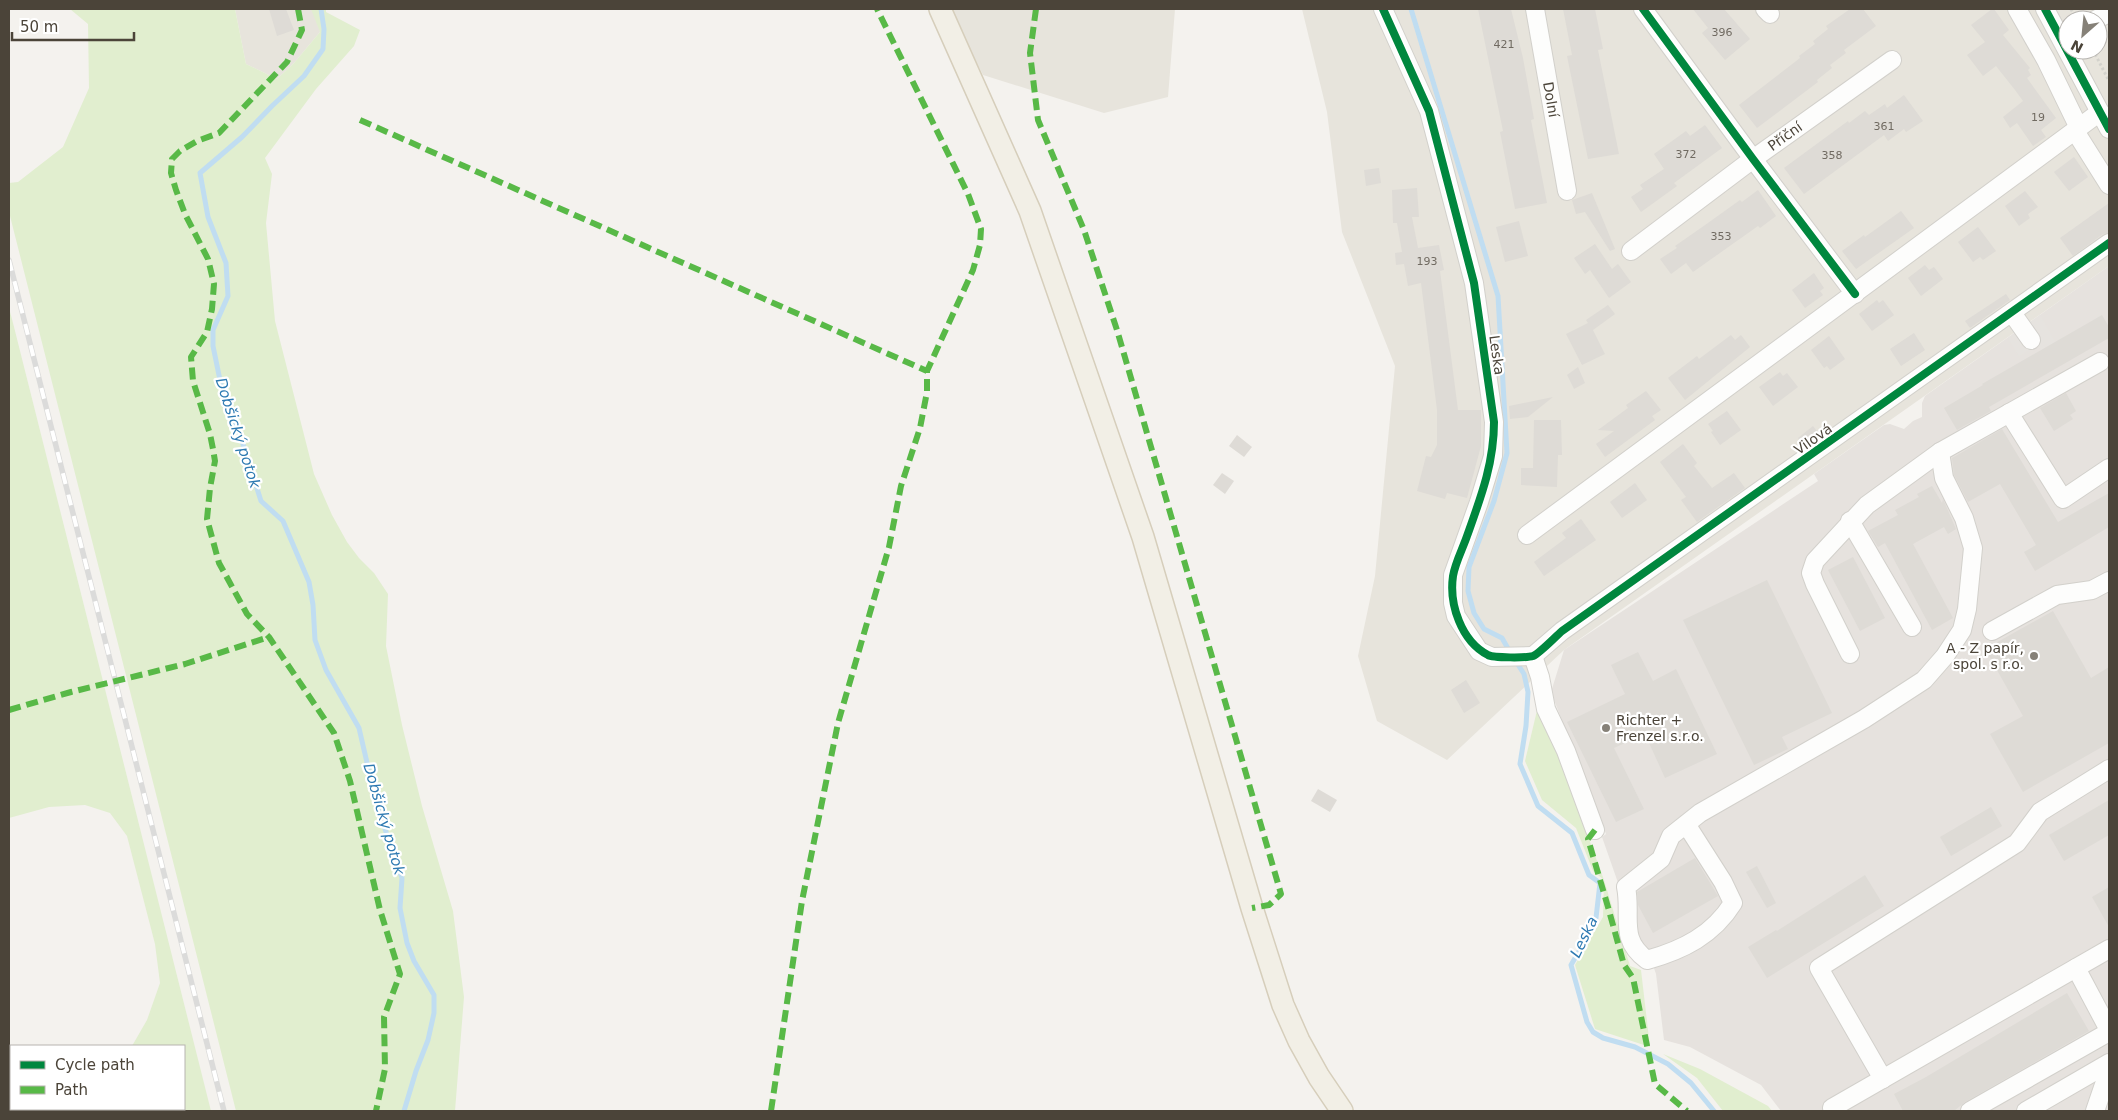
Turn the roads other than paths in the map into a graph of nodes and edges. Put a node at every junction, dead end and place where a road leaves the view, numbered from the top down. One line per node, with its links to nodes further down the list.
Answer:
1 (940, 9): 42 (main road)
2 (1383, 9): 31 (street, Leska)
3 (1535, 9): 15 (street, Dolní)
4 (1643, 9): 13 (street)
5 (2017, 9): 12 (street)
6 (2045, 9): 7 (street)
7 (2058, 27)
8 (1892, 60): 13 (street, Příční)
9 (2077, 60): 10 (street)
10 (2103, 109): 11 (street); 12 (street)
11 (2109, 129)
12 (2077, 130): 14 (street); 18 (street)
13 (1753, 159): 17 (street, Příční); 18 (street)
14 (2109, 185)
15 (1566, 191)
16 (2109, 243): 19 (street, Vilová)
17 (1632, 251)
18 (1856, 294): 26 (street)
19 (2012, 312): 20 (street); 31 (street, Vilová)
20 (2030, 340)
21 (2105, 361): 22 (street)
22 (2009, 413): 23 (street); 24 (street)
23 (1940, 452): 25 (street); 33 (street)
24 (2109, 468)
25 (1850, 521): 28 (street); 30 (street)
26 (1527, 535)
27 (2109, 581): 29 (street)
28 (1912, 627)
29 (1992, 631)
30 (1850, 654)
31 (1529, 656): 34 (street)
32 (2109, 769): 40 (street)
33 (1686, 824): 33 (street)
34 (1595, 830)
35 (2109, 949): 36 (street)
36 (2076, 968): 37 (street); 40 (street)
37 (2109, 1032): 43 (street)
38 (2109, 1063): 44 (street)
39 (2109, 1070): 45 (street)
40 (1883, 1079): 41 (street)
41 (1832, 1108)
42 (1342, 1111)
43 (1970, 1111)
44 (2026, 1111)
45 (2095, 1111)

